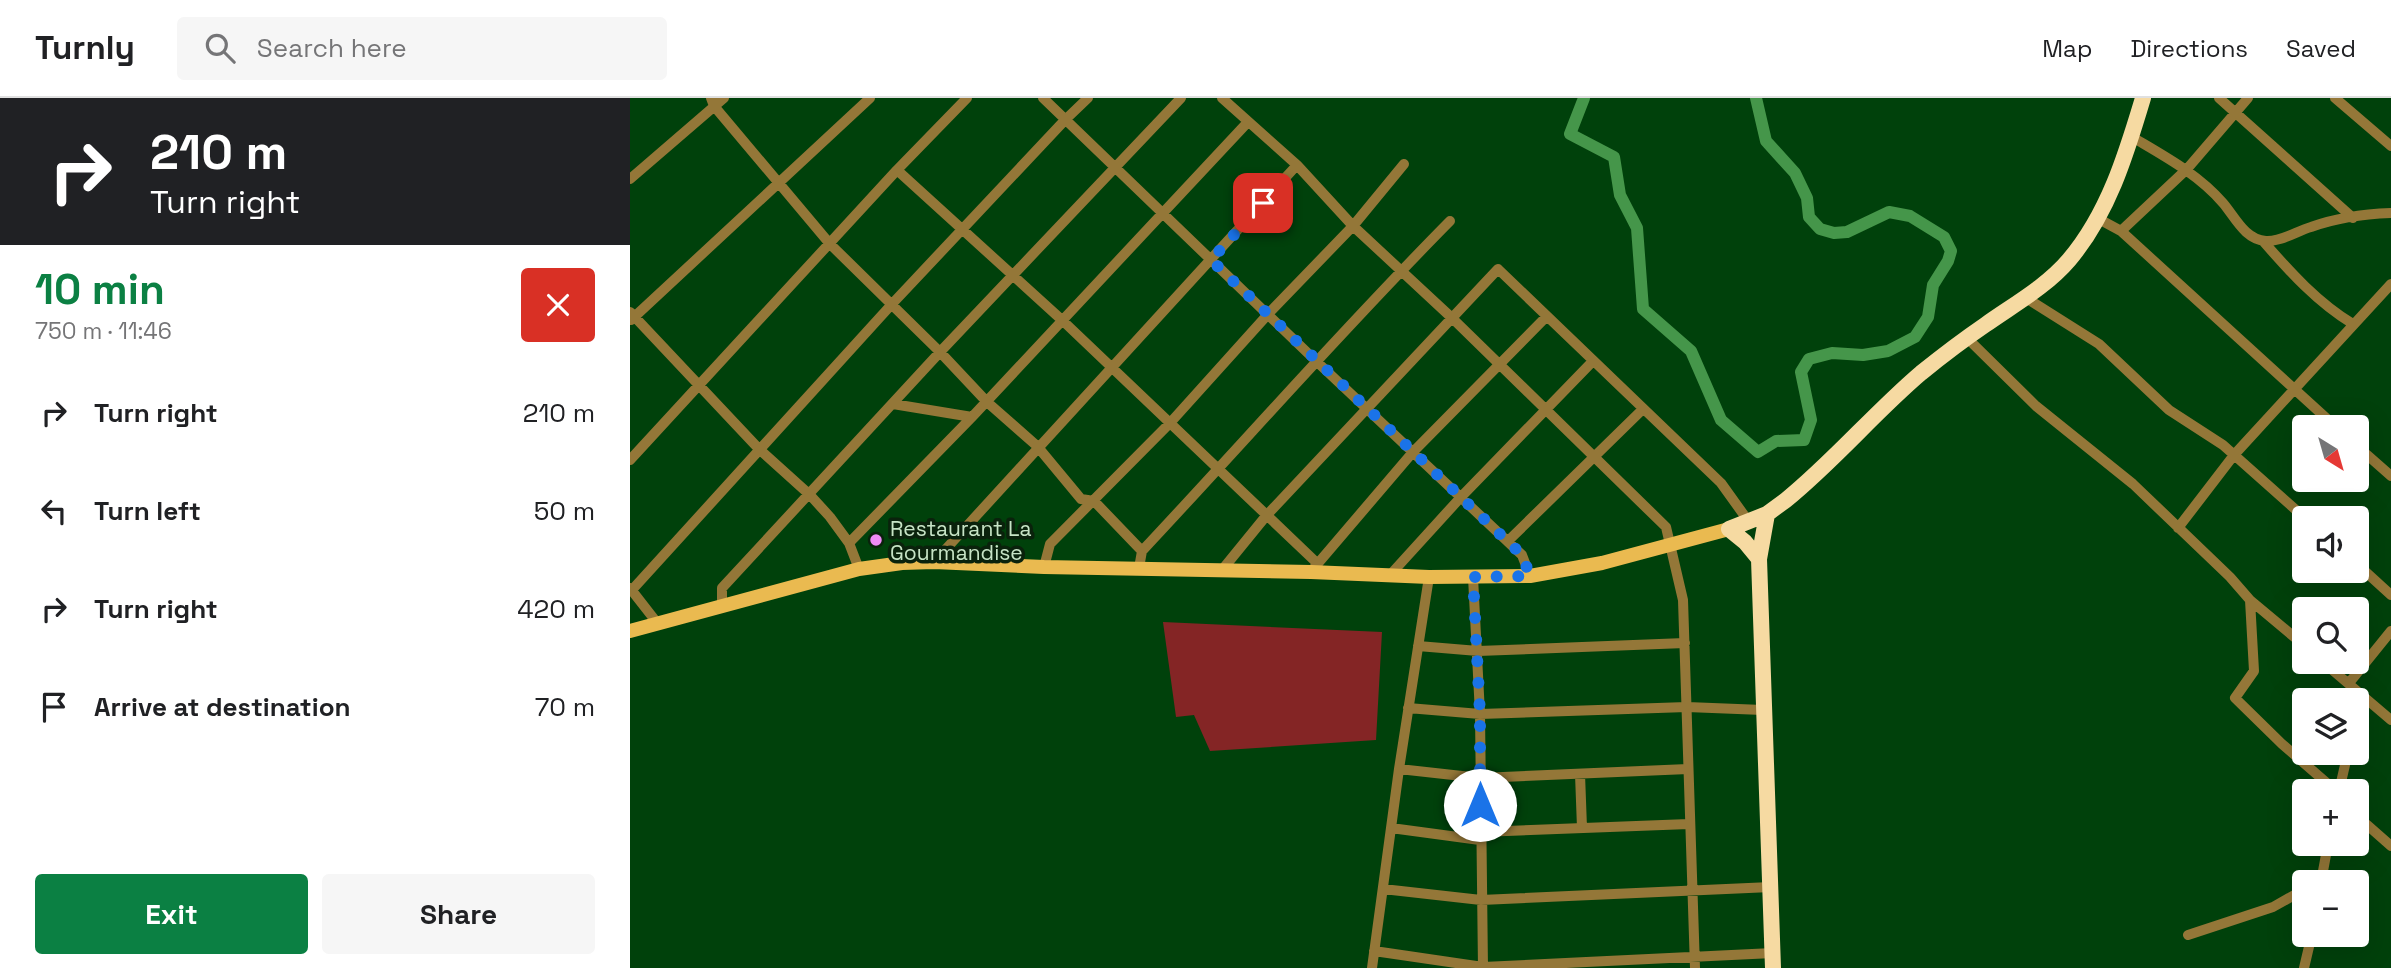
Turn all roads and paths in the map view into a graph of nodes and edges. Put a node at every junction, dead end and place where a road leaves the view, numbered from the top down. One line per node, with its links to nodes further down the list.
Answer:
1 (870, 98): 23 (street)
2 (967, 98): 21 (street)
3 (1043, 98): 13 (street)
4 (1088, 98): 13 (street)
5 (1181, 98): 19 (street)
6 (1222, 98): 14 (street)
7 (2143, 98): 15 (highway)
8 (2219, 98): 12 (street)
9 (2248, 98): 12 (street)
10 (2335, 98): 16 (street)
11 (716, 101): 22 (street); 23 (street)
12 (2236, 113): 20 (street); 27 (street)
13 (1065, 120): 19 (street); 30 (street)
14 (1247, 123): 18 (street); 25 (street)
15 (2132, 137): 20 (street); 26 (highway)
16 (2391, 146)
17 (1404, 164): 29 (street)
18 (1297, 165): 29 (street); 34 (street)
19 (1114, 167): 25 (street); 36 (street)
20 (2187, 169): 31 (street); 32 (street)
21 (897, 170): 30 (street); 33 (street)
22 (630, 179)
23 (778, 181): 33 (street); 41 (street)
24 (2391, 213): 27 (street)
25 (1163, 214): 34 (street); 44 (street)
26 (2096, 218): 31 (street); 38 (highway)
27 (2353, 218): 32 (street)
28 (1450, 221): 35 (street)
29 (1353, 226): 35 (street); 40 (street)
30 (963, 230): 36 (street); 39 (street)
31 (2121, 231): 53 (street)
32 (2263, 241): 45 (street)
33 (830, 244): 39 (street); 52 (street)
34 (1211, 260): 40 (street); 51 (street)
35 (1400, 272): 43 (street); 48 (street)
36 (1013, 275): 44 (street); 47 (street)
37 (2391, 284): 45 (street)
38 (2026, 298): 46 (highway); 65 (street)
39 (891, 304): 47 (street); 63 (street)
40 (1269, 313): 48 (street); 61 (street)
41 (632, 316): 52 (street)
42 (1547, 316): 43 (street); 49 (street); 50 (street)
43 (1452, 318): 50 (street); 56 (street)
44 (1063, 321): 51 (street); 54 (street)
45 (2353, 324): 53 (street)
46 (1967, 338): 75 (highway); 78 (street)
47 (940, 352): 54 (street); 55 (street)
48 (1315, 360): 56 (street); 69 (street)
49 (1593, 360): 57 (street); 58 (street)
50 (1499, 364): 57 (street); 64 (street)
51 (1111, 367): 61 (street); 62 (street)
52 (699, 386): 63 (street); 68 (street)
53 (2295, 390): 59 (street); 65 (street)
54 (987, 402): 60 (street); 62 (street)
55 (893, 404): 60 (street); 71 (street)
56 (1368, 409): 64 (street); 76 (street)
57 (1545, 409): 66 (street); 72 (street)
58 (1643, 409): 66 (street); 77 (street)
59 (2323, 415)
60 (972, 417): 81 (street)
61 (1170, 423): 69 (street); 73 (street)
62 (1037, 446): 73 (street); 85 (street)
63 (759, 449): 71 (street); 96 (street)
64 (1413, 452): 72 (street); 88 (street)
65 (2234, 454): 74 (street); 78 (street)
66 (1593, 456): 80 (street); 82 (street)
67 (2370, 457): 70 (street)
68 (630, 460)
69 (1217, 471): 76 (street); 83 (street)
70 (2391, 476)
71 (810, 495): 81 (street); 99 (street)
72 (1461, 497): 80 (street); 91 (street)
73 (1094, 502): 83 (street); 86 (street)
74 (2292, 506)
75 (1767, 514): 77 (highway); 84 (highway)
76 (1266, 516): 88 (street); 90 (street)
77 (1749, 522): 79 (highway)
78 (2178, 528): 98 (street)
79 (1729, 529): 82 (main road); 84 (highway)
80 (1508, 541): 93 (street)
81 (849, 543): 89 (street)
82 (1670, 545): 93 (main road); 104 (street)
83 (1142, 551): 87 (street)
84 (1759, 559): 112 (highway)
85 (934, 562): 86 (main road); 89 (main road)
86 (1044, 567): 87 (main road)
87 (1139, 568): 90 (main road)
88 (1314, 568): 90 (main road); 91 (main road)
89 (859, 569): 99 (main road)
90 (1222, 570)
91 (1390, 575): 94 (main road)
92 (2369, 575): 97 (street)
93 (1530, 576): 95 (main road)
94 (1429, 577): 95 (main road); 105 (street)
95 (1473, 577): 106 (street)
96 (631, 589): 100 (street)
97 (2391, 595)
98 (2250, 600): 103 (street); 119 (street)
99 (722, 607): 100 (main road)
100 (658, 624): 101 (main road)
101 (630, 631)
102 (2391, 631): 108 (street)
103 (2292, 635)
104 (1685, 643): 106 (street); 110 (street)
105 (1418, 646): 106 (street); 111 (street)
106 (1478, 651): 113 (street)
107 (2338, 674): 108 (street)
108 (2352, 685): 109 (street); 114 (street)
109 (2352, 688)
110 (1687, 707): 112 (street); 113 (street); 116 (street)
111 (1408, 708): 113 (street); 115 (street)
112 (1763, 710): 126 (highway)
113 (1480, 714): 118 (street)
114 (2391, 720)
115 (1399, 769): 118 (street); 122 (street)
116 (1688, 769): 117 (street); 120 (street)
117 (1580, 774): 118 (street); 123 (street)
118 (1480, 779): 124 (street)
119 (2324, 779)
120 (1689, 824): 123 (street); 128 (street)
121 (2369, 827): 125 (street)
122 (1391, 828): 124 (street); 127 (street)
123 (1582, 828): 124 (street)
124 (1480, 836): 130 (street)
125 (2391, 846)
126 (1771, 887): 128 (street); 135 (highway)
127 (1383, 889): 130 (street); 133 (street)
128 (1692, 890): 130 (street); 134 (street)
129 (2292, 896): 131 (street)
130 (1481, 901): 136 (street)
131 (2188, 935)
132 (2309, 947): 140 (street)
133 (1374, 951): 136 (street); 137 (street)
134 (1695, 956): 135 (street); 136 (street); 138 (street)
135 (1768, 958): 139 (street)
136 (1483, 967)
137 (1372, 968)
138 (1695, 968)
139 (1757, 968)
140 (2304, 968)

